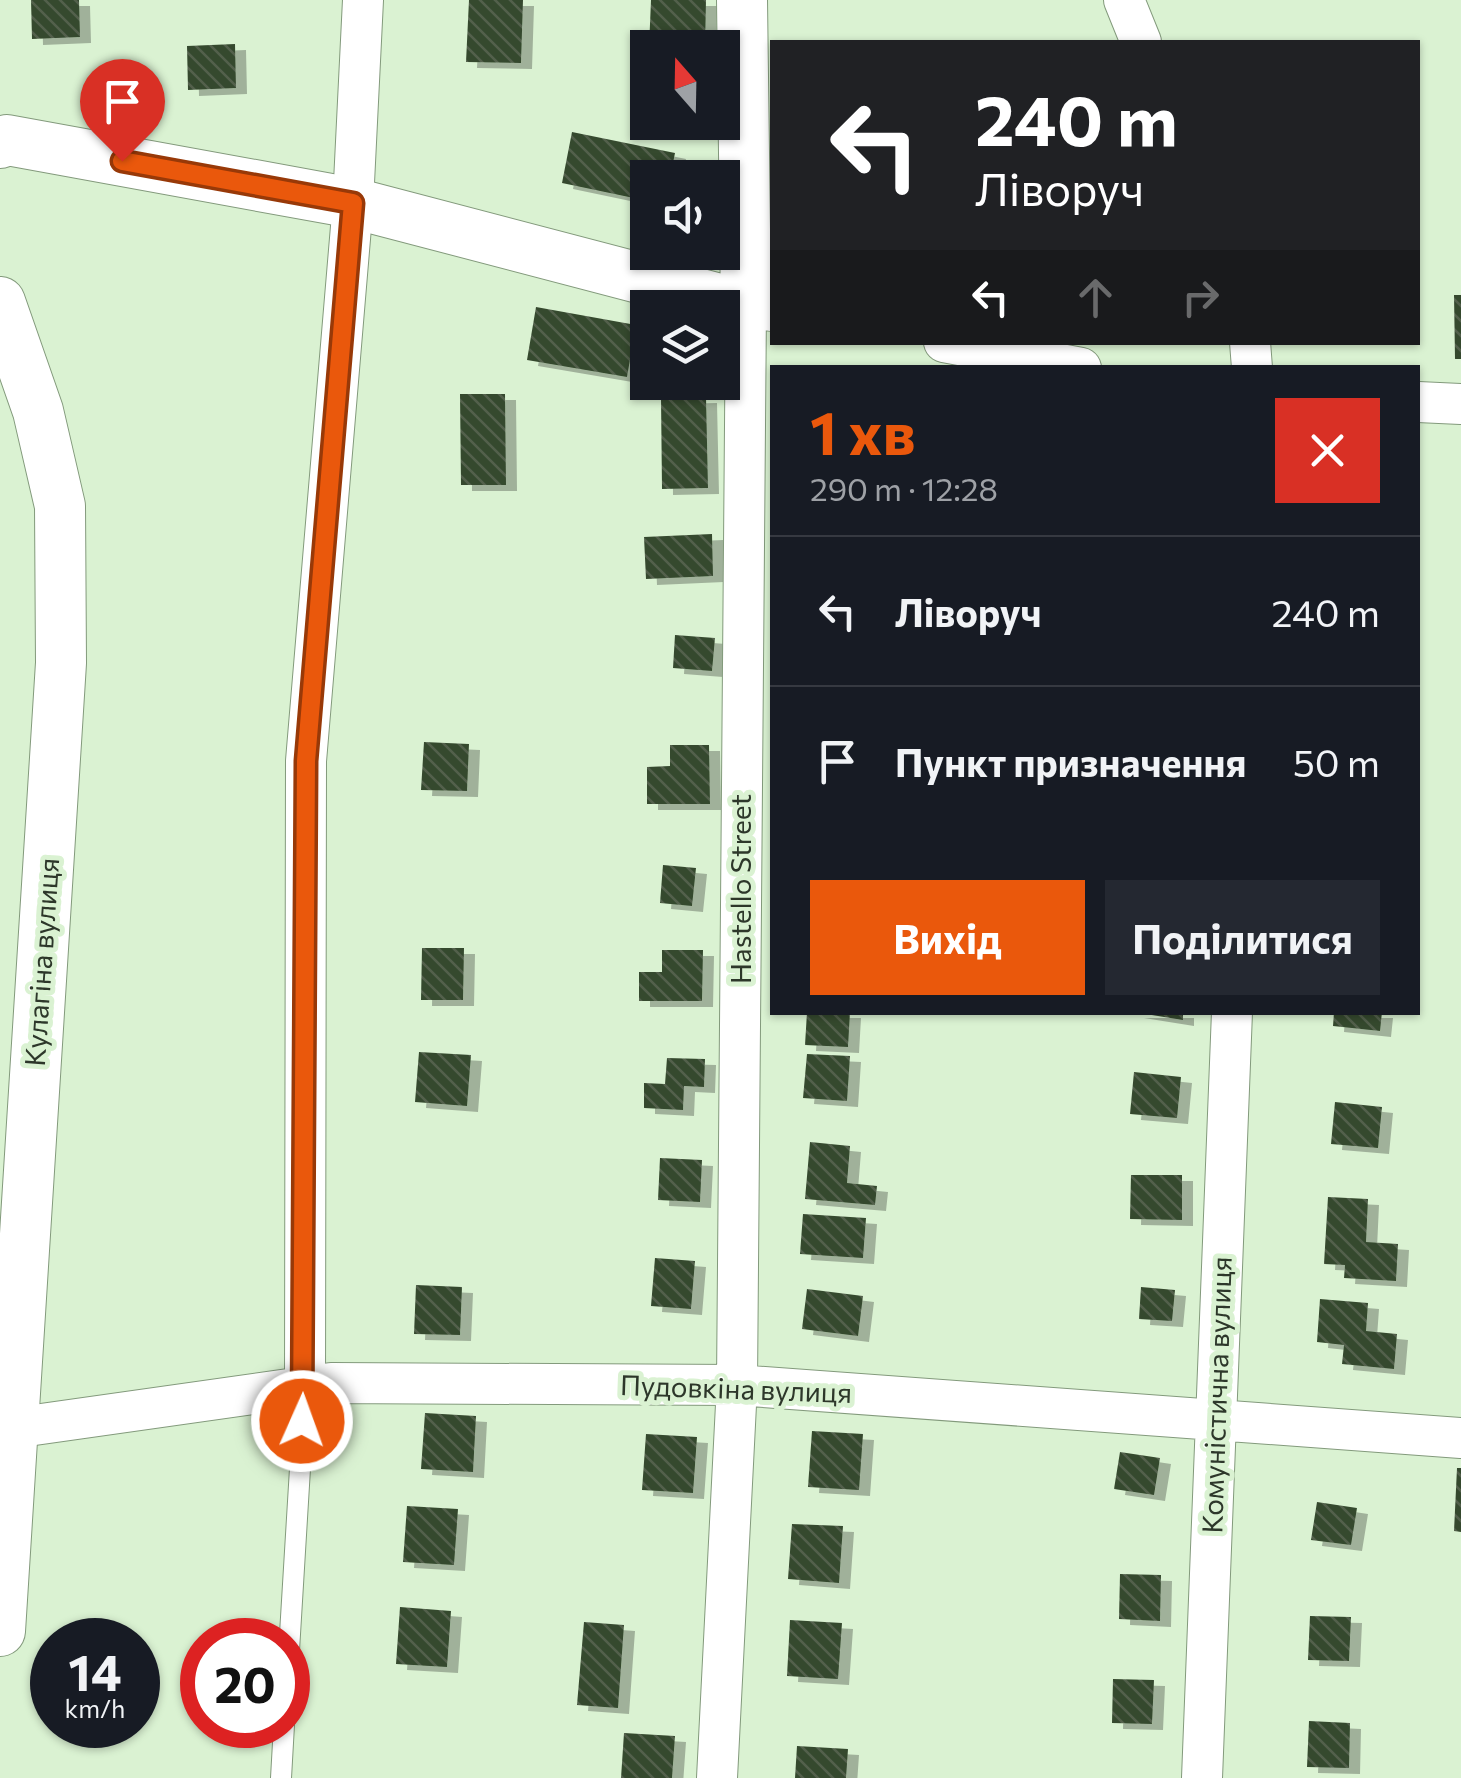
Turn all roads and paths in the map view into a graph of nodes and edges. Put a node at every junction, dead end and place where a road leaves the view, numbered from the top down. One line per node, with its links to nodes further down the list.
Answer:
1 (363, 0): 6 (street)
2 (742, 0): 8 (street, Hastello Street)
3 (1124, 0): 4 (street)
4 (1140, 40)
5 (2, 141): 6 (street)
6 (353, 203): 8 (street); 15 (street)
7 (0, 302): 17 (street, Кулагіна вулиця)
8 (759, 309): 14 (street, Hastello Street)
9 (960, 345): 10 (street)
10 (1064, 365)
11 (1420, 402): 12 (street)
12 (1461, 404)
13 (1232, 1015): 16 (street, Комуністична вулиця)
14 (738, 1385): 15 (street, Пудовкіна вулиця); 16 (street, Пудовкіна вулиця); 23 (street, Hastello Street)
15 (304, 1386): 17 (street, Пудовкіна вулиця); 19 (lane)
16 (1216, 1420): 18 (street, Пудовкіна вулиця); 24 (street, Комуністична вулиця)
17 (13, 1428): 20 (street, Кулагіна вулиця)
18 (1461, 1438)
19 (291, 1618)
20 (0, 1631)
21 (283, 1748): 22 (lane)
22 (281, 1778)
23 (717, 1778)
24 (1202, 1778)

